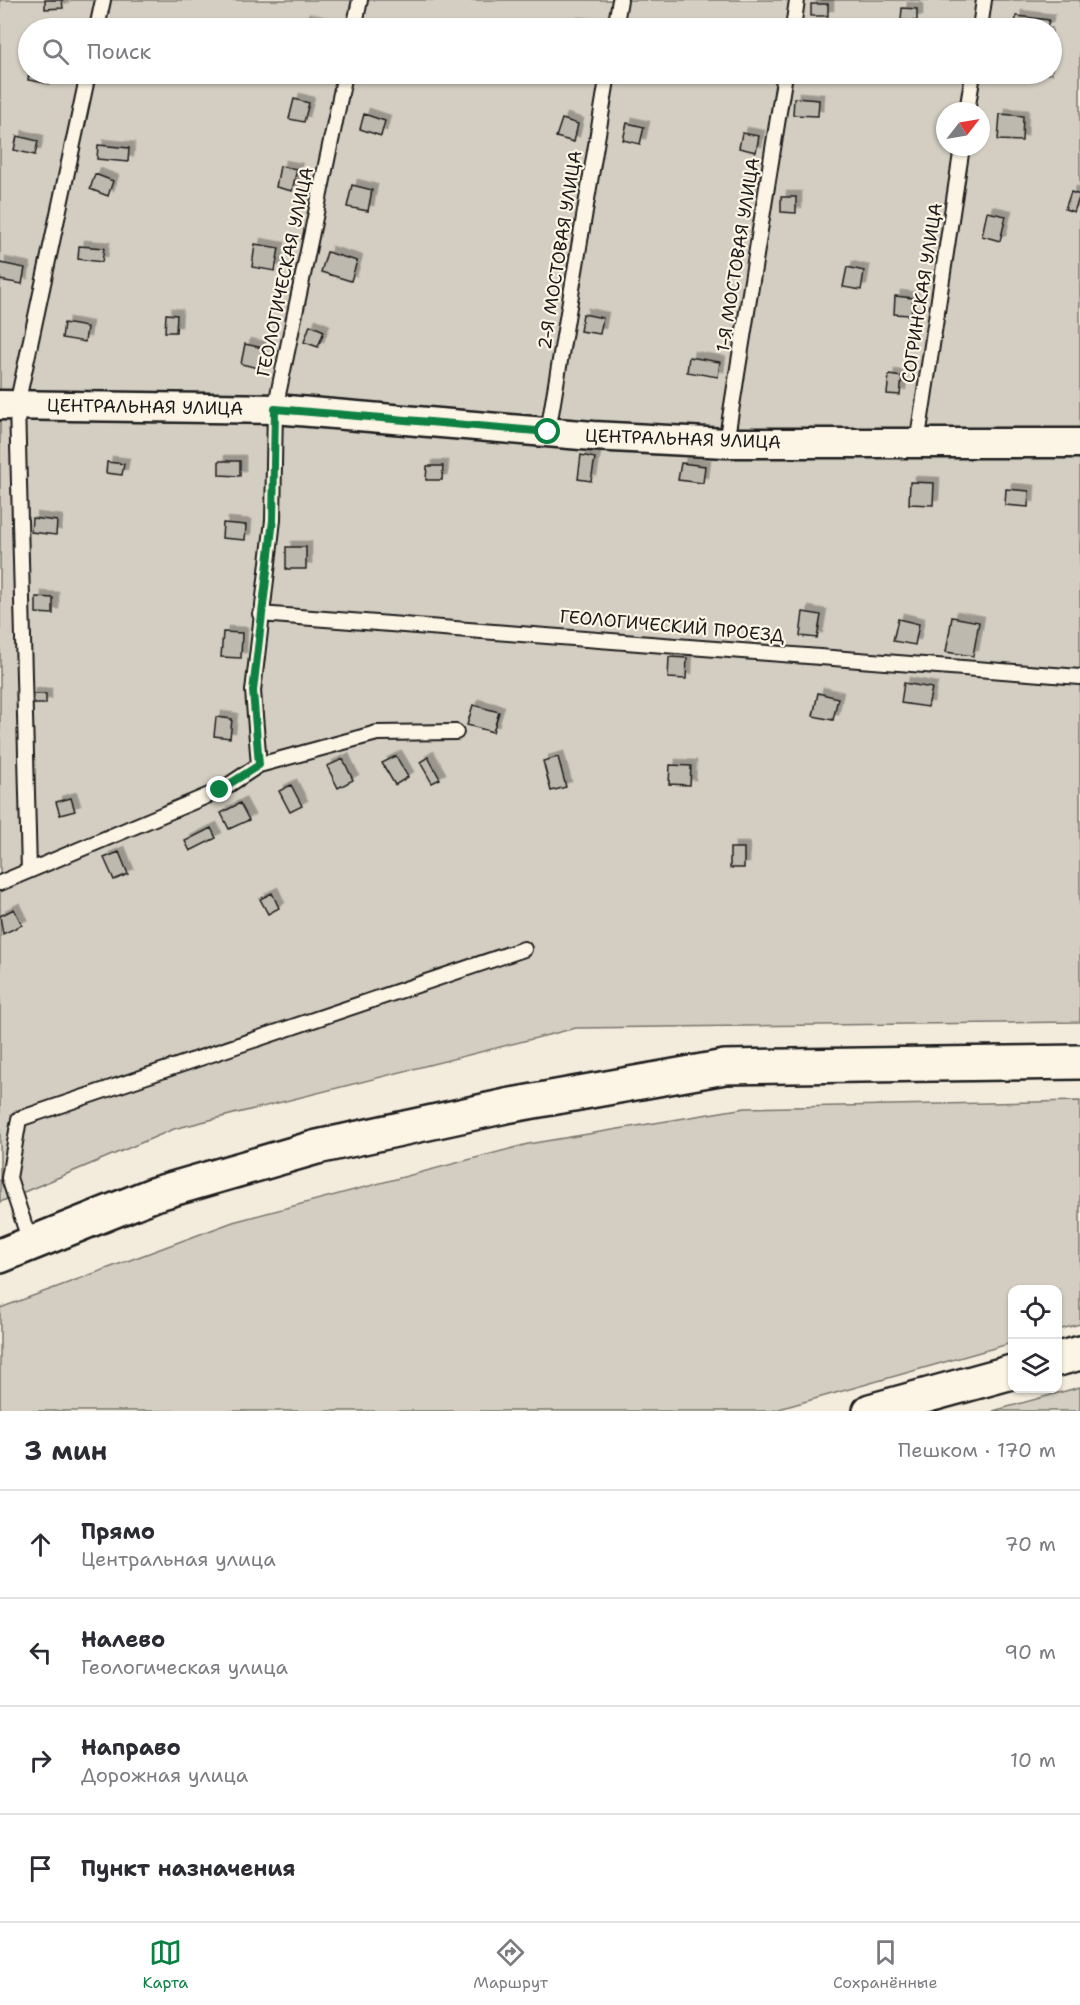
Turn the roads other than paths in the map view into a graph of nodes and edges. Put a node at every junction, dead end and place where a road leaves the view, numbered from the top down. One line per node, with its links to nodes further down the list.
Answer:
1 (103, 0): 6 (lane)
2 (360, 0): 7 (lane)
3 (620, 0): 8 (lane)
4 (797, 0): 9 (lane)
5 (984, 0): 10 (lane)
6 (99, 18)
7 (356, 18)
8 (617, 18)
9 (794, 18)
10 (981, 18)
11 (86, 84): 18 (lane)
12 (343, 84): 19 (lane, ГЕОЛОГИЧЕСКАЯ УЛИЦА)
13 (606, 84): 20 (lane, 2-Я МОСТОВАЯ УЛИЦА)
14 (783, 84): 21 (lane, 1-Я МОСТОВАЯ УЛИЦА)
15 (971, 84): 16 (lane)
16 (968, 102)
17 (961, 156): 23 (lane, СОГРИНСКАЯ УЛИЦА)
18 (9, 405): 19 (street, ЦЕНТРАЛЬНАЯ УЛИЦА); 28 (lane)
19 (275, 409): 20 (street, ЦЕНТРАЛЬНАЯ УЛИЦА); 24 (lane, ГЕОЛОГИЧЕСКАЯ УЛИЦА)
20 (548, 432): 21 (street, ЦЕНТРАЛЬНАЯ УЛИЦА)
21 (726, 443): 23 (street, ЦЕНТРАЛЬНАЯ УЛИЦА)
22 (1080, 443): 23 (street, ЦЕНТРАЛЬНАЯ УЛИЦА)
23 (917, 444)
24 (260, 614): 25 (lane, ГЕОЛОГИЧЕСКИЙ ПРОЕЗД); 27 (lane, ГЕОЛОГИЧЕСКАЯ УЛИЦА)
25 (1080, 677)
26 (456, 732): 27 (lane)
27 (259, 765): 28 (lane)
28 (29, 871): 29 (lane)
29 (0, 883)
30 (524, 949): 32 (lane)
31 (1080, 1062): 32 (main road)
32 (30, 1242): 33 (main road)
33 (0, 1256)
34 (1080, 1353): 35 (main road)
35 (1062, 1358)
36 (1008, 1373): 37 (main road)
37 (870, 1411)

